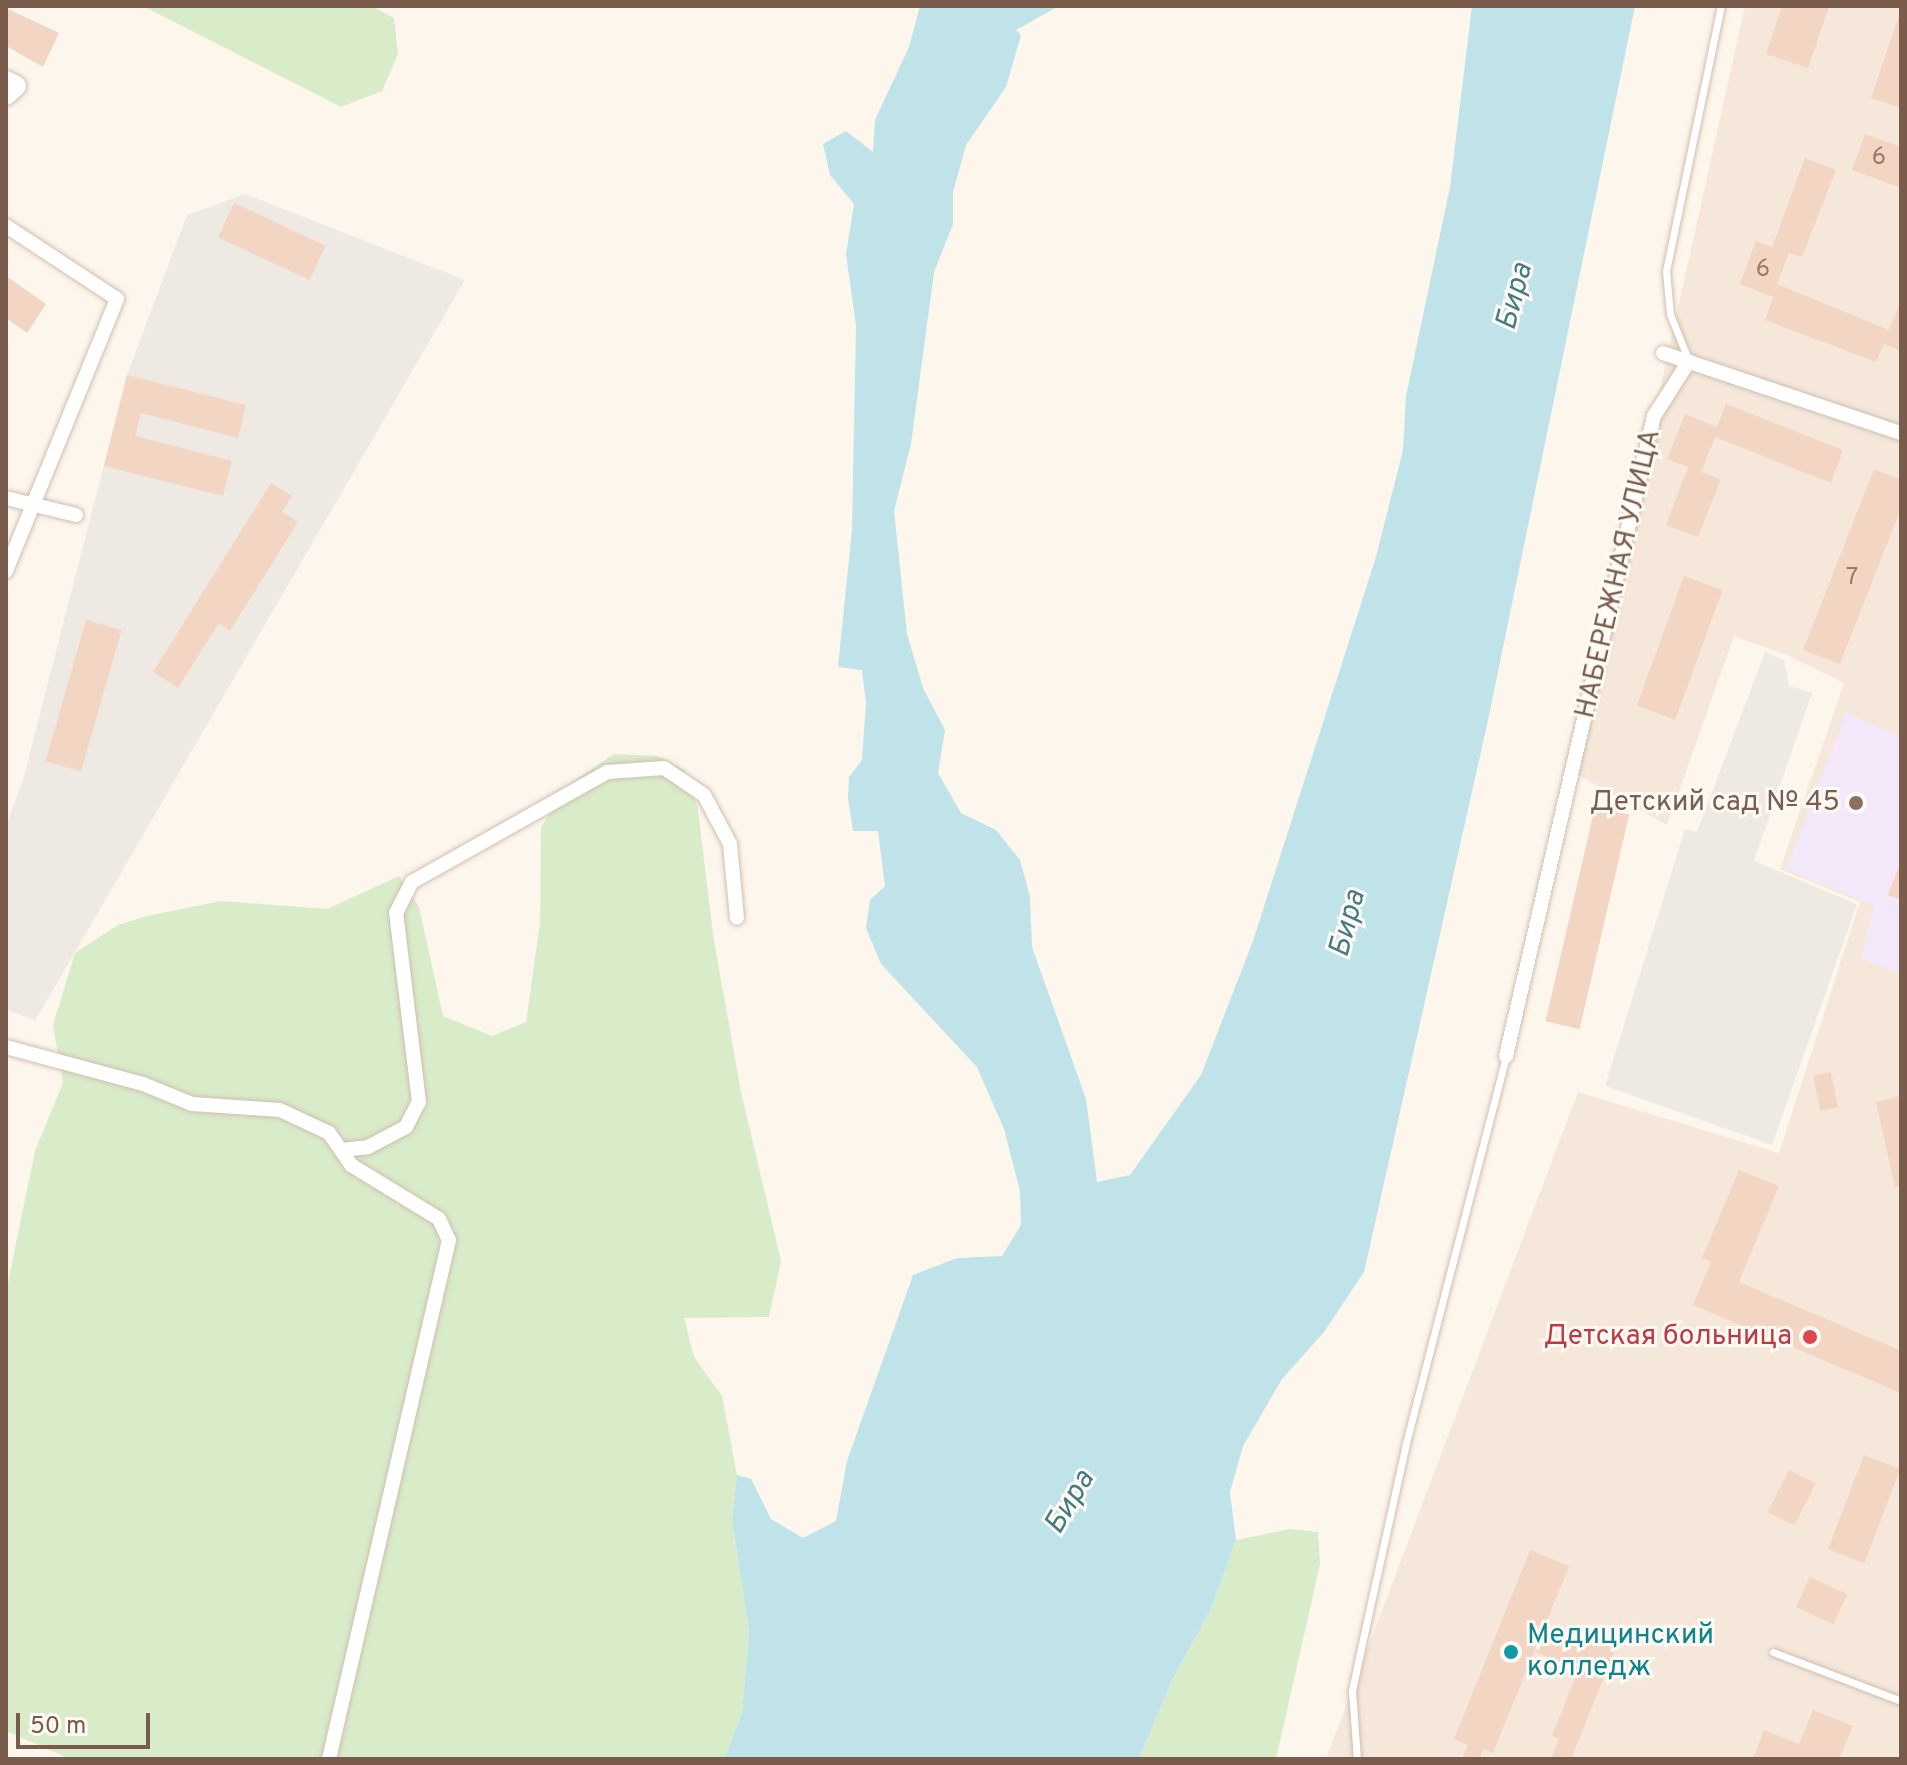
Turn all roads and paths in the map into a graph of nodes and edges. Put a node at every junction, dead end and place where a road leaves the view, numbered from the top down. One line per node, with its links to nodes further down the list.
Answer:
1 (1721, 6): 6 (lane)
2 (6, 81): 3 (street)
3 (6, 95)
4 (6, 226): 9 (street)
5 (1663, 353): 6 (street)
6 (1689, 361): 7 (street); 14 (street, НАБЕРЕЖНАЯ УЛИЦА)
7 (1901, 433)
8 (6, 498): 9 (street)
9 (31, 504): 10 (street); 11 (street)
10 (76, 515)
11 (6, 571)
12 (737, 918): 15 (street)
13 (6, 1047): 15 (street)
14 (1506, 1056): 19 (lane)
15 (341, 1150): 18 (street)
16 (1773, 1652): 17 (lane)
17 (1901, 1701)
18 (329, 1759)
19 (1357, 1759)

